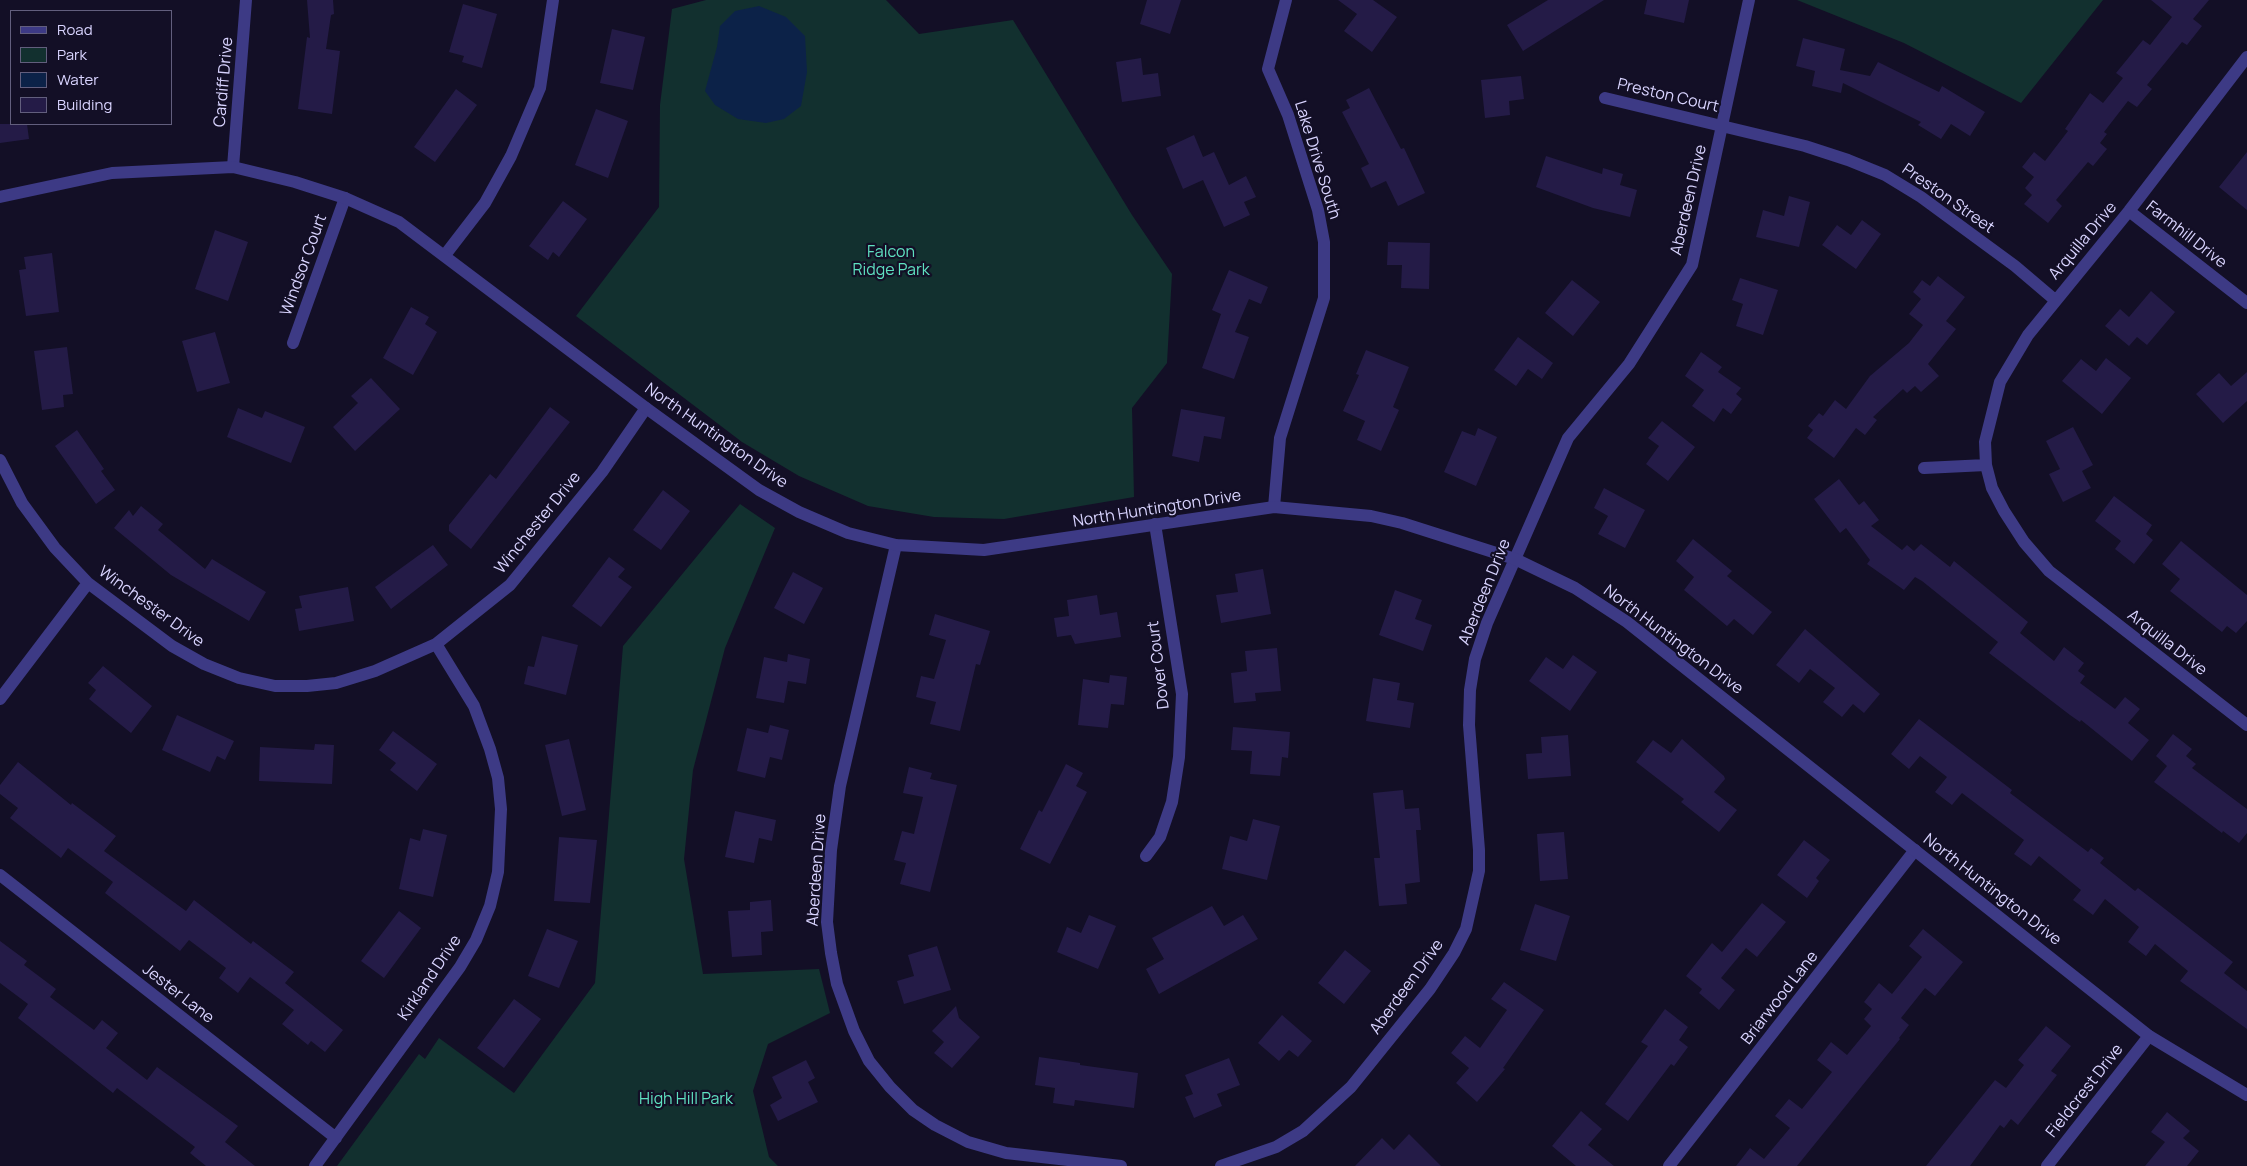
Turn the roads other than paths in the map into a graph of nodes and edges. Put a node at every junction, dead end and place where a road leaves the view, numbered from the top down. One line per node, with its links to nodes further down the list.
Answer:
1 (246, 0): 8 (street, Cardiff Drive)
2 (553, 0): 12 (street)
3 (1286, 0): 20 (street, Lake Drive South)
4 (1749, 0): 7 (street, Aberdeen Drive)
5 (2247, 57): 11 (street, Arquilla Drive)
6 (1605, 98): 7 (street, Preston Court)
7 (1723, 126): 13 (street, Preston Street); 23 (street, Aberdeen Drive)
8 (233, 167): 9 (street, North Huntington Drive); 10 (street, North Huntington Drive)
9 (0, 197)
10 (345, 198): 12 (street, North Huntington Drive); 15 (street, Windsor Court)
11 (2129, 211): 13 (street, Arquilla Drive); 14 (street, Farmhill Drive)
12 (445, 255): 16 (street, North Huntington Drive)
13 (2055, 300): 18 (street, Arquilla Drive)
14 (2247, 303)
15 (293, 343)
16 (646, 408): 22 (street, North Huntington Drive); 25 (street, Winchester Drive)
17 (0, 460): 24 (street, Winchester Drive)
18 (1986, 465): 19 (street); 27 (street, Arquilla Drive)
19 (1924, 468)
20 (1274, 508): 21 (street, North Huntington Drive); 23 (street, North Huntington Drive)
21 (1155, 524): 22 (street, North Huntington Drive); 29 (street, Dover Court)
22 (896, 545): 35 (street, Aberdeen Drive)
23 (1516, 559): 28 (street, North Huntington Drive); 36 (street, Aberdeen Drive)
24 (88, 583): 25 (street, Winchester Drive); 26 (street)
25 (436, 644): 33 (street, Kirkland Drive)
26 (0, 699)
27 (2247, 725)
28 (1915, 850): 31 (street, North Huntington Drive); 37 (street, Briarwood Lane)
29 (1146, 856)
30 (0, 875): 33 (street, Jester Lane)
31 (2149, 1036): 32 (street, North Huntington Drive); 38 (street, Fieldcrest Drive)
32 (2247, 1095)
33 (336, 1138): 34 (street, Kirkland Drive)
34 (316, 1166)
35 (1121, 1166)
36 (1221, 1166)
37 (1669, 1166)
38 (2047, 1166)

